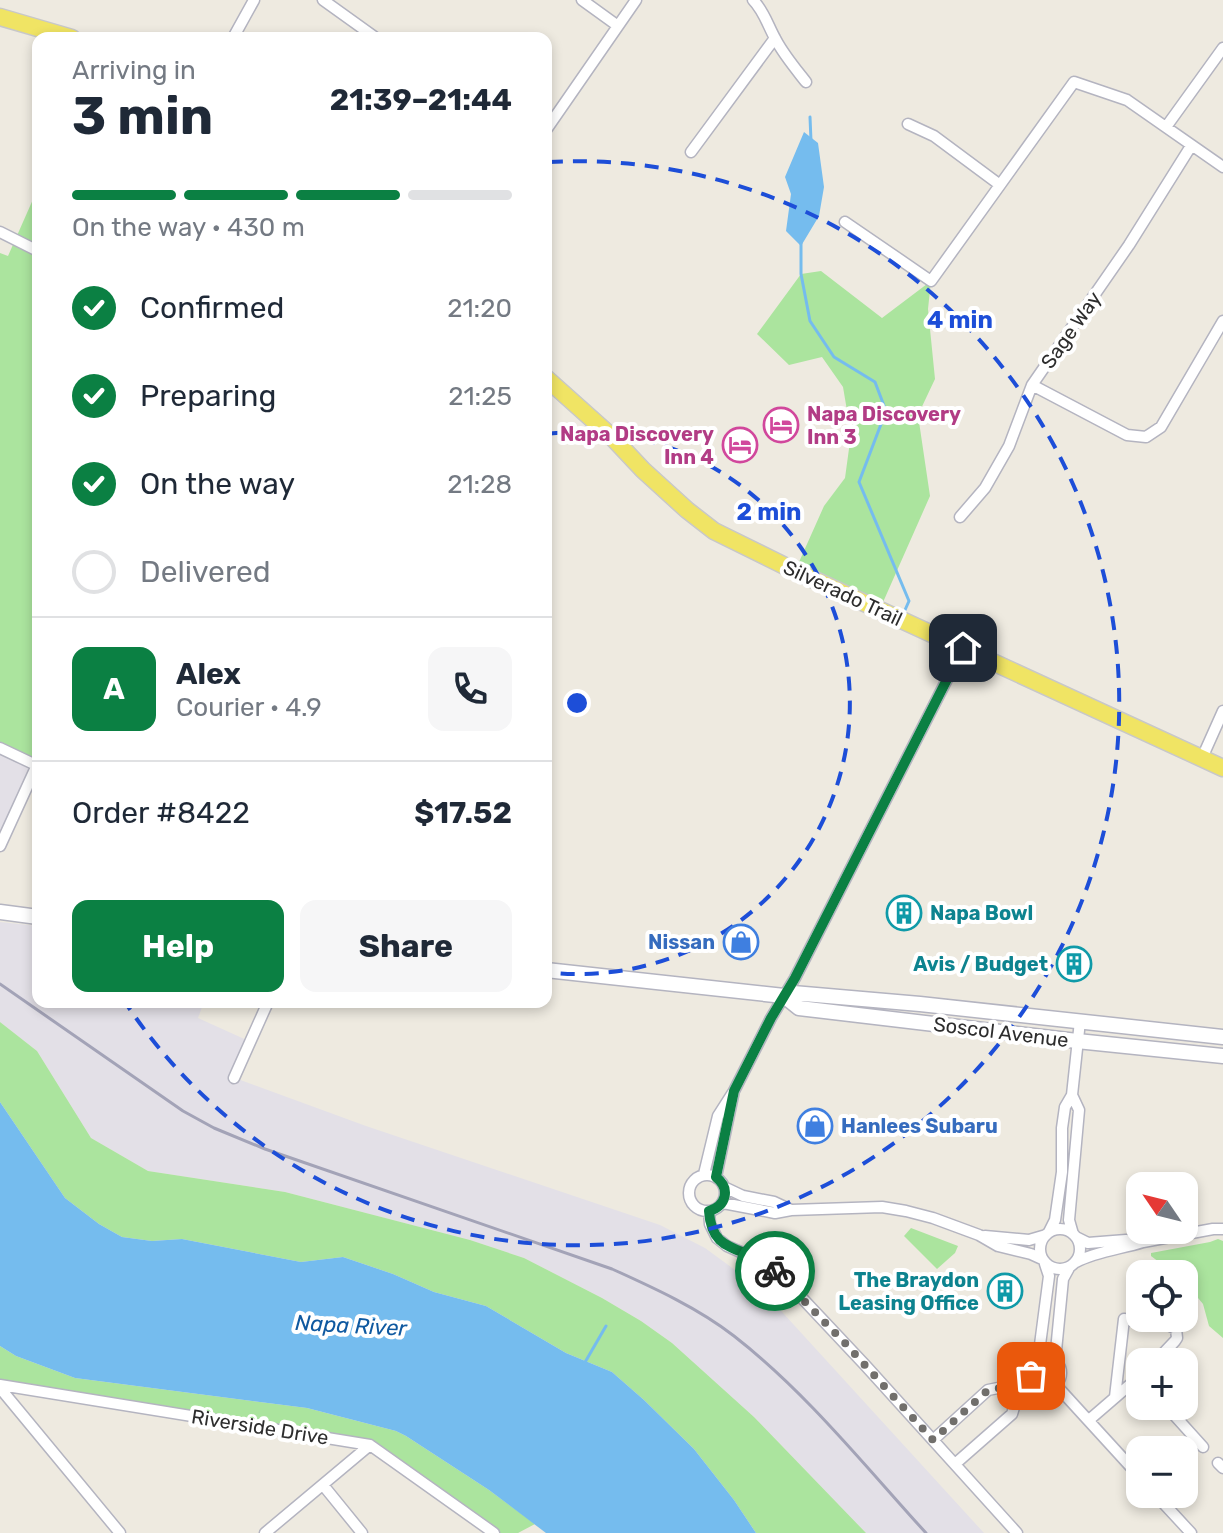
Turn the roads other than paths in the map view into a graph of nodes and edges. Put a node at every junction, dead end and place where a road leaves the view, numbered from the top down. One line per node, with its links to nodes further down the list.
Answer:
1 (254, 0): 9 (street)
2 (323, 0): 10 (street)
3 (582, 0): 7 (street)
4 (636, 0): 7 (street)
5 (753, 0): 11 (street)
6 (0, 17): 8 (main road)
7 (618, 26): 14 (street)
8 (51, 32)
9 (236, 32)
10 (368, 32)
11 (775, 38): 13 (street); 18 (street)
12 (1223, 48): 16 (street)
13 (806, 82)
14 (552, 121)
15 (908, 124): 20 (street)
16 (1166, 127): 17 (street); 20 (street)
17 (1191, 146): 19 (street); 26 (street, Sage Way)
18 (691, 152)
19 (1223, 167)
20 (1000, 185): 21 (street)
21 (845, 222)
22 (0, 232): 23 (street)
23 (32, 248)
24 (1223, 321): 26 (street)
25 (552, 383): 28 (main road, Silverado Trail)
26 (1032, 385): 27 (street, Sage Way)
27 (960, 517)
28 (963, 648): 31 (main road, Silverado Trail); 39 (street)
29 (1223, 711): 31 (street)
30 (0, 748): 32 (street)
31 (1202, 758): 33 (main road, Silverado Trail)
32 (32, 763)
33 (1223, 768)
34 (32, 776): 35 (street)
35 (0, 846)
36 (0, 912): 37 (main road)
37 (32, 916)
38 (552, 971): 39 (main road, Soscol Avenue)
39 (784, 996): 41 (main road, Soscol Avenue); 43 (main road, Soscol Avenue); 46 (street)
40 (265, 1008): 45 (street)
41 (1080, 1021): 42 (main road, Soscol Avenue); 43 (street)
42 (1223, 1037)
43 (1077, 1041): 44 (main road, Soscol Avenue); 47 (street)
44 (1223, 1056)
45 (234, 1078)
46 (734, 1091): 48 (street); 49 (street)
47 (1072, 1095): 56 (street); 58 (street)
48 (704, 1174): 49 (street); 53 (street)
49 (716, 1177): 50 (street)
50 (724, 1187): 51 (street); 52 (street)
51 (723, 1203): 52 (street); 53 (street)
52 (791, 1210): 57 (street)
53 (709, 1211): 74 (street)
54 (1218, 1229): 55 (street)
55 (1198, 1232)
56 (1048, 1233): 57 (street); 58 (street); 61 (street)
57 (979, 1235): 61 (street)
58 (1074, 1236): 59 (street); 62 (street)
59 (1126, 1240)
60 (1137, 1244): 62 (street)
61 (1043, 1261): 62 (street); 64 (street)
62 (1072, 1265): 65 (street)
63 (1168, 1348): 71 (street)
64 (1038, 1360): 65 (street); 66 (street)
65 (1055, 1361): 67 (street)
66 (1033, 1380): 67 (street); 70 (street)
67 (1055, 1384): 72 (street)
68 (0, 1386): 75 (street, Riverside Drive); 81 (street)
69 (1126, 1388): 71 (street)
70 (1013, 1394): 74 (street); 78 (street)
71 (1115, 1397): 72 (street)
72 (1089, 1420): 77 (street)
73 (1179, 1420): 76 (street)
74 (933, 1440): 78 (street)
75 (370, 1445): 79 (street); 84 (street, Riverside Drive)
76 (1203, 1447)
77 (1126, 1461)
78 (955, 1464): 85 (street)
79 (323, 1485): 82 (street); 83 (street)
80 (1168, 1508): 86 (street)
81 (120, 1533)
82 (265, 1533)
83 (362, 1533)
84 (494, 1533)
85 (1017, 1533)
86 (1191, 1533)

